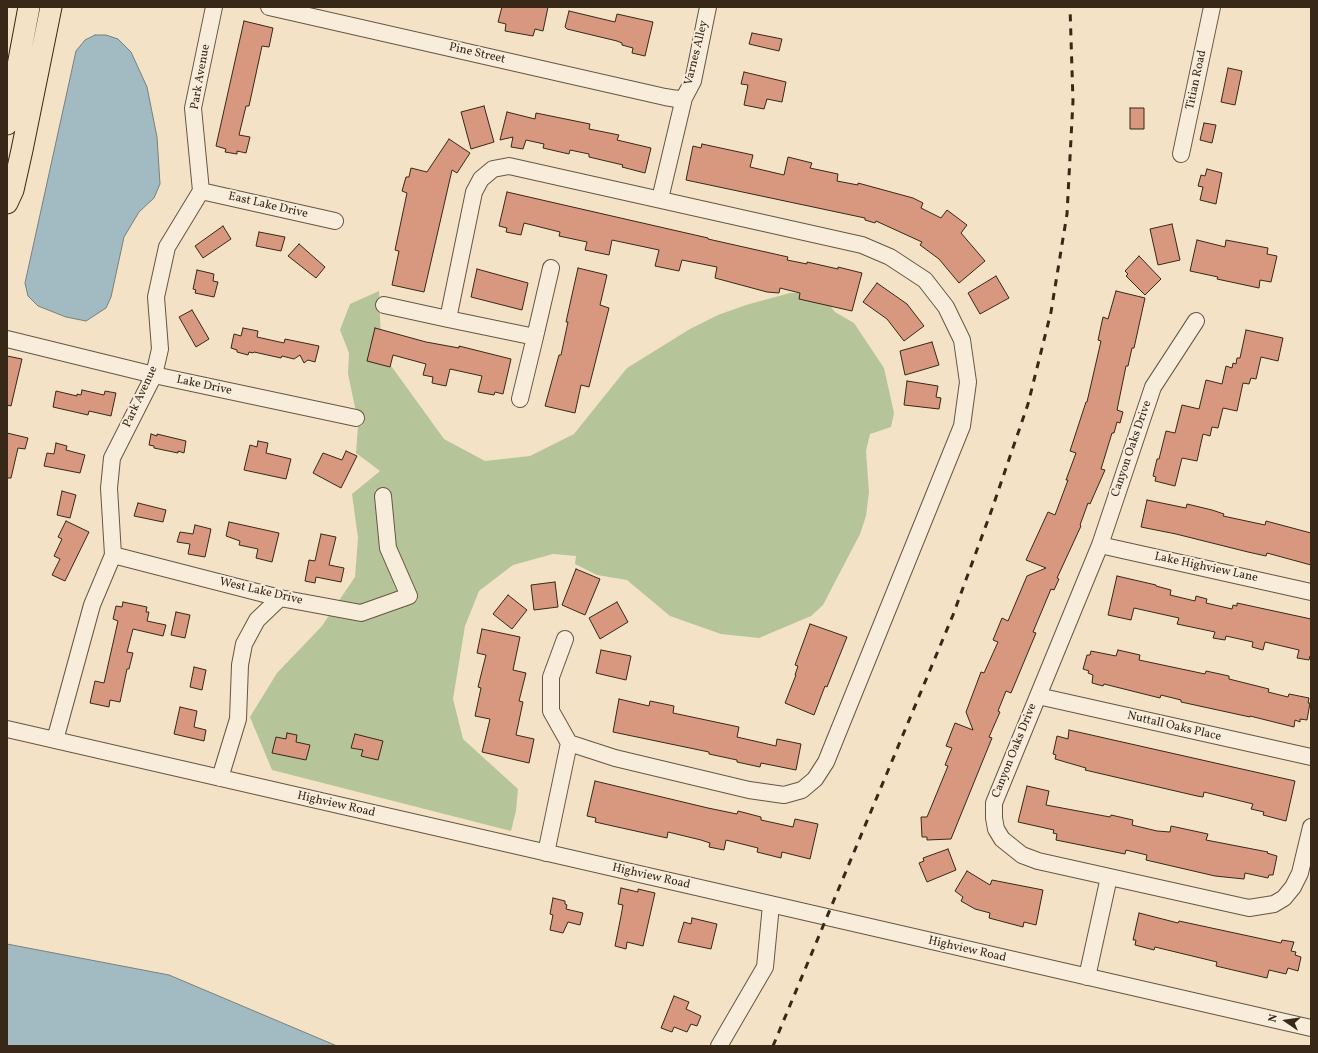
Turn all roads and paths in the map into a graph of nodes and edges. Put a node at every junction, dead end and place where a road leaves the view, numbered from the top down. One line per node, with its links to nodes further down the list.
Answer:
1 (30, 7): 8 (main road)
2 (50, 7): 12 (main road)
3 (214, 7): 10 (street, Park Avenue)
4 (269, 7): 7 (street, Pine Street)
5 (708, 7): 7 (street, Varnes Alley)
6 (1212, 7): 9 (street, Titian Road)
7 (684, 98): 11 (street, Varnes Alley)
8 (7, 124)
9 (1181, 154)
10 (201, 191): 13 (street, East Lake Drive); 20 (street, Park Avenue)
11 (660, 199): 16 (street); 32 (street)
12 (7, 203)
13 (335, 221)
14 (551, 268): 18 (street)
15 (384, 305): 16 (street)
16 (448, 319): 18 (street)
17 (1196, 321): 24 (street, Canyon Oaks Drive)
18 (535, 337): 21 (street)
19 (7, 339): 20 (street, Lake Drive)
20 (154, 375): 22 (street, Lake Drive); 25 (street, Park Avenue)
21 (520, 399)
22 (356, 418)
23 (383, 496): 27 (street, West Lake Drive)
24 (1100, 545): 26 (street, Lake Highview Lane); 29 (street, Canyon Oaks Drive)
25 (113, 555): 27 (street, West Lake Drive); 31 (street, Park Avenue)
26 (1311, 592)
27 (280, 598): 34 (street)
28 (565, 639): 32 (street)
29 (1038, 696): 33 (street, Nuttall Oaks Place); 37 (street, Canyon Oaks Drive)
30 (7, 729): 31 (street, Highview Road)
31 (55, 740): 34 (street, Highview Road)
32 (569, 743): 36 (street)
33 (1311, 757)
34 (220, 778): 36 (street, Highview Road)
35 (1311, 827): 37 (street, Canyon Oaks Drive)
36 (546, 853): 38 (street, Highview Road)
37 (1109, 877): 39 (street)
38 (771, 905): 39 (street, Highview Road); 41 (street)
39 (1087, 977): 40 (street, Highview Road)
40 (1306, 1025)
41 (719, 1046)

